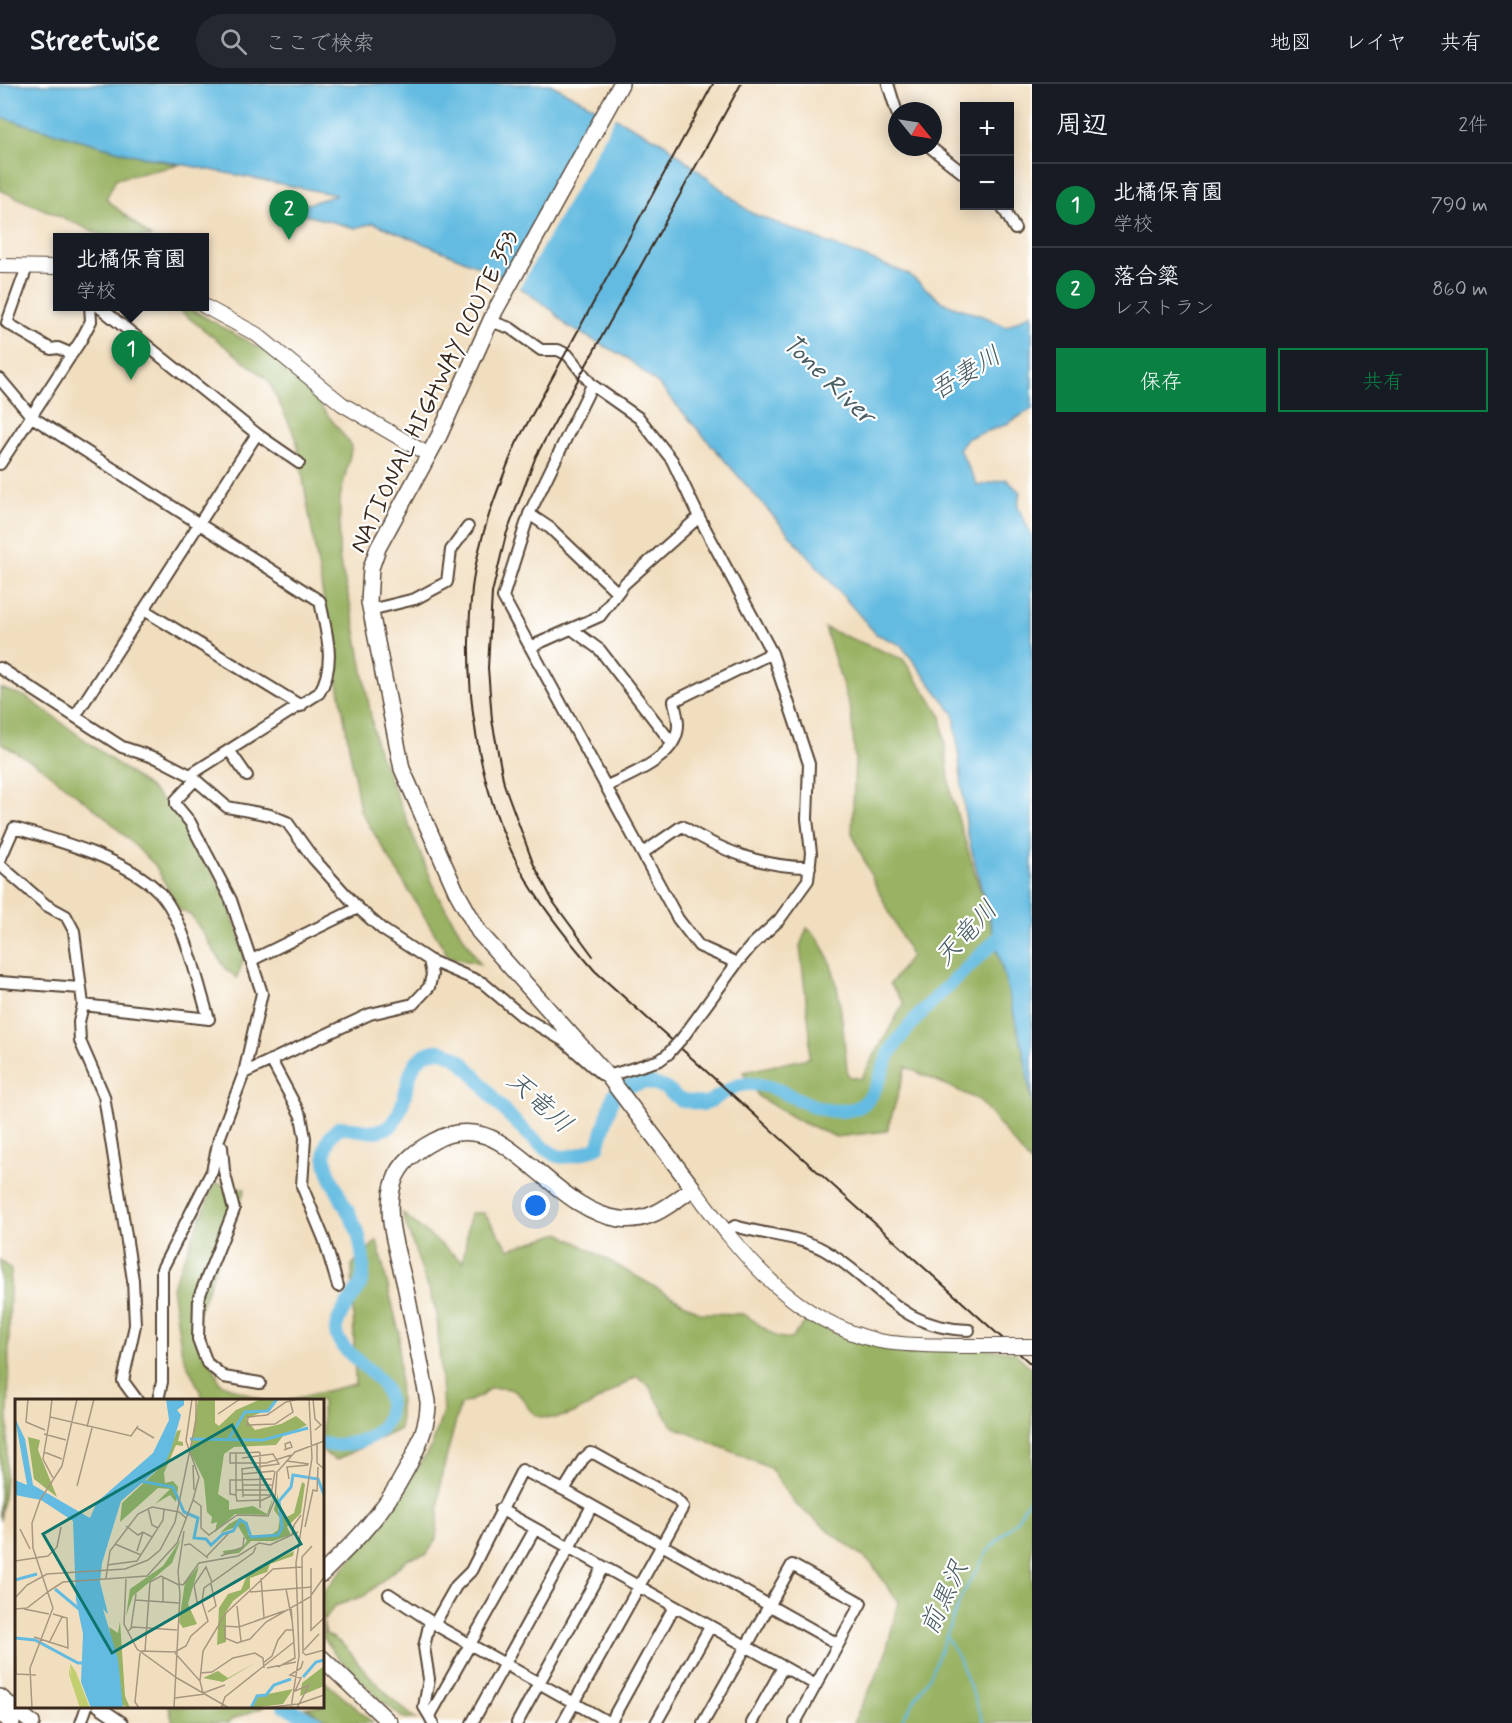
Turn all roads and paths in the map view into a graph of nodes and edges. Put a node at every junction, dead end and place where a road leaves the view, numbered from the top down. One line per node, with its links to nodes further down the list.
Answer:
1 (621, 84): 14 (highway, NATIONAL HIGHWAY ROUTE 353)
2 (888, 84): 3 (street)
3 (894, 102)
4 (941, 156): 5 (street)
5 (960, 171)
6 (1004, 210): 7 (street)
7 (1015, 229)
8 (0, 266): 9 (main road)
9 (27, 267): 10 (main road); 15 (street)
10 (53, 267)
11 (209, 309): 20 (main road)
12 (91, 311): 15 (street)
13 (104, 311): 19 (street)
14 (493, 316): 17 (street); 20 (highway, NATIONAL HIGHWAY ROUTE 353)
15 (72, 354): 18 (street)
16 (0, 379): 18 (street)
17 (592, 385): 23 (street); 24 (street)
18 (32, 417): 21 (street); 25 (street)
19 (257, 434): 22 (street); 25 (street)
20 (429, 455): 29 (highway, NATIONAL HIGHWAY ROUTE 353)
21 (0, 464)
22 (299, 464)
23 (529, 514): 27 (street); 31 (street)
24 (699, 517): 27 (street); 32 (street)
25 (199, 522): 28 (street); 34 (street)
26 (468, 527): 29 (street)
27 (617, 592): 30 (street)
28 (144, 610): 34 (street); 35 (street)
29 (370, 610): 54 (highway, NATIONAL HIGHWAY ROUTE 353)
30 (573, 630): 31 (street); 36 (street)
31 (530, 647): 40 (street)
32 (772, 653): 36 (street); 44 (street)
33 (0, 668): 35 (street)
34 (301, 706): 37 (street)
35 (75, 715): 39 (street)
36 (672, 743): 40 (street)
37 (229, 750): 38 (street); 39 (street)
38 (248, 776)
39 (192, 777): 45 (street); 46 (street)
40 (607, 786): 41 (street)
41 (643, 853): 44 (street); 48 (street)
42 (0, 860): 51 (street)
43 (0, 865): 50 (street)
44 (810, 867): 48 (street)
45 (358, 908): 46 (street); 47 (street)
46 (252, 960): 53 (street)
47 (429, 960): 52 (street); 54 (street)
48 (737, 963): 54 (street, bridge)
49 (0, 982): 50 (street)
50 (80, 988): 51 (street)
51 (83, 1005): 62 (street)
52 (271, 1060): 53 (street); 58 (street)
53 (244, 1073): 55 (street)
54 (611, 1080): 56 (highway, NATIONAL HIGHWAY ROUTE 353)
55 (222, 1132): 61 (street); 63 (street)
56 (693, 1188): 57 (main road); 71 (highway)
57 (725, 1232): 59 (street); 60 (main road, bridge)
58 (338, 1286)
59 (969, 1330)
60 (1032, 1346)
61 (260, 1383)
62 (136, 1399)
63 (158, 1399)
64 (564, 1490): 65 (street); 66 (street); 68 (street)
65 (592, 1506): 68 (street); 69 (street)
66 (500, 1509): 67 (street); 78 (street)
67 (535, 1529): 69 (street); 78 (street)
68 (663, 1546): 72 (street); 74 (street)
69 (568, 1547): 70 (street); 81 (street)
70 (603, 1567): 72 (street); 83 (street)
71 (324, 1572)
72 (639, 1587): 75 (street); 86 (street)
73 (389, 1594): 90 (street)
74 (769, 1605): 77 (street); 77 (street); 79 (street)
75 (674, 1607): 76 (street); 99 (street)
76 (710, 1627): 79 (street); 100 (street)
77 (838, 1644): 84 (street)
78 (470, 1645): 81 (street); 90 (street)
79 (746, 1647): 82 (street); 101 (street)
80 (324, 1660): 95 (highway)
81 (505, 1664): 83 (street); 96 (street)
82 (783, 1667): 84 (street); 102 (street)
83 (539, 1683): 86 (street); 97 (street)
84 (816, 1685): 103 (street)
85 (0, 1697): 92 (highway)
86 (575, 1703): 98 (street); 99 (street)
87 (87, 1708): 93 (street)
88 (100, 1708): 94 (street)
89 (0, 1713): 91 (highway)
90 (431, 1720)
91 (12, 1723)
92 (32, 1723)
93 (81, 1723)
94 (123, 1723)
95 (390, 1723)
96 (472, 1723)
97 (517, 1723)
98 (563, 1723)
99 (610, 1723)
100 (656, 1723)
101 (704, 1723)
102 (752, 1723)
103 (795, 1723)

